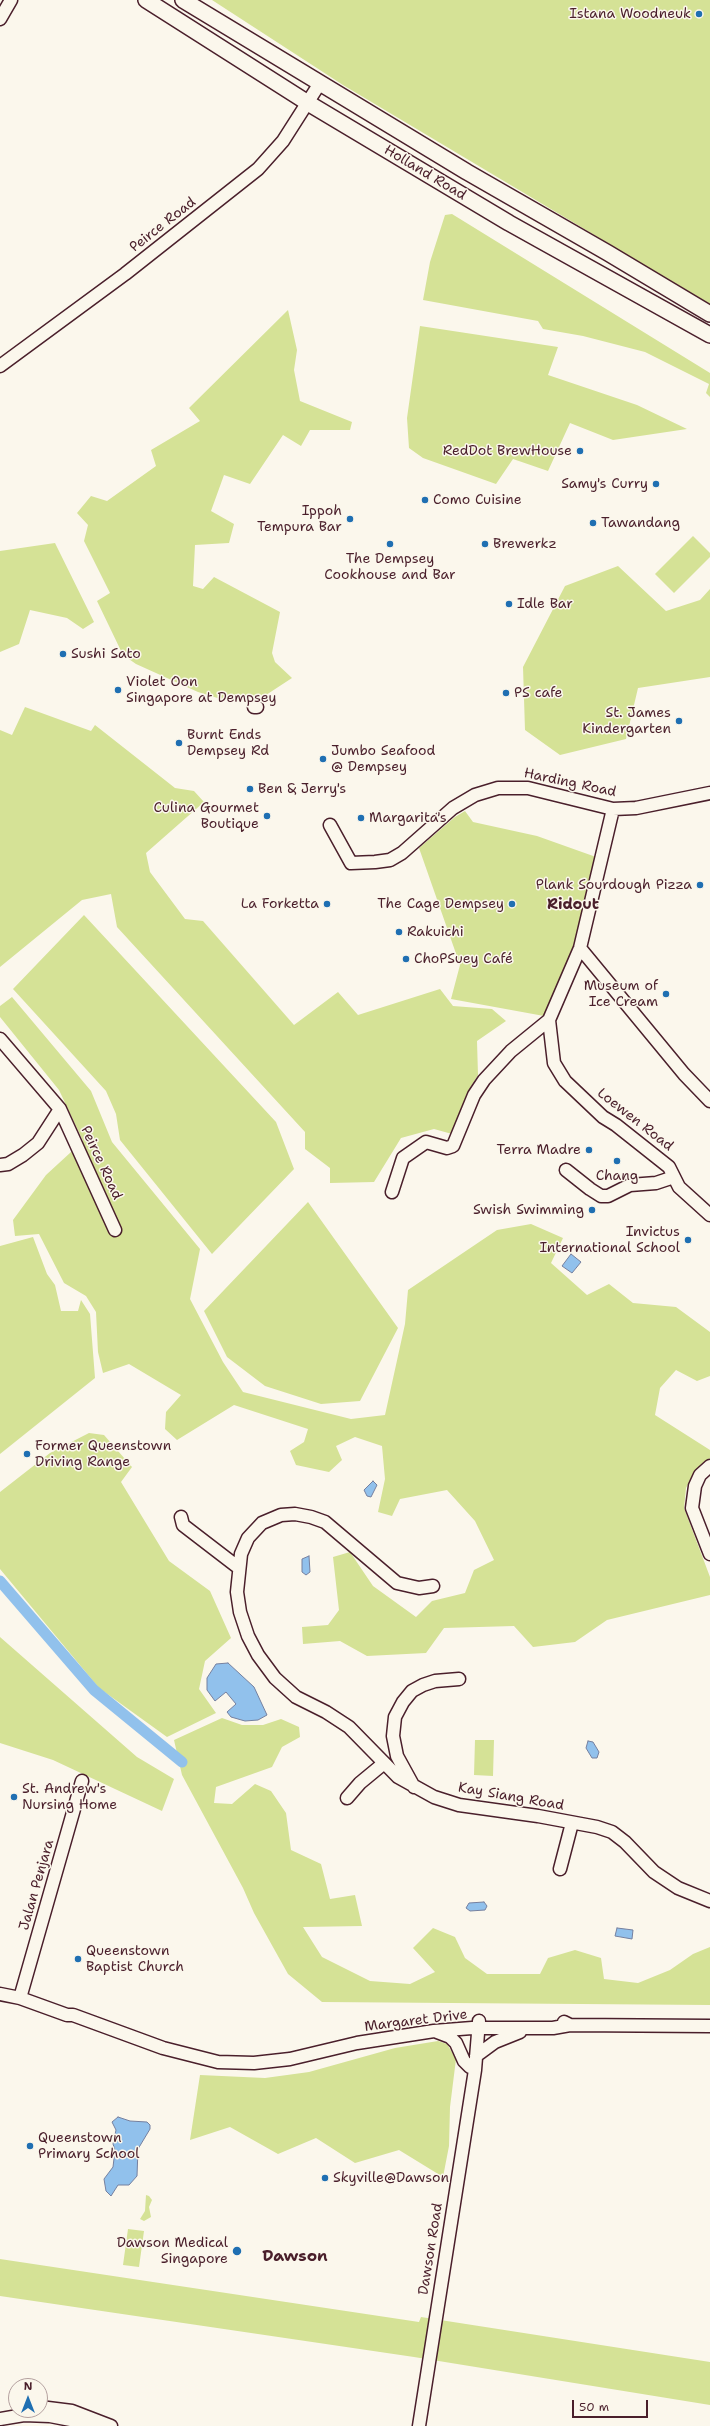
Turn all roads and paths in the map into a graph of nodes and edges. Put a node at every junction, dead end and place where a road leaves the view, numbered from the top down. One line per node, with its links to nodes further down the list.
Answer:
1 (10, 0): 5 (street)
2 (146, 0): 4 (main road, Holland Road)
3 (183, 0): 6 (main road, Holland Road)
4 (169, 7): 7 (main road, Holland Road)
5 (0, 19)
6 (320, 82): 7 (street, Peirce Road); 8 (main road, Holland Road)
7 (308, 103): 9 (main road, Holland Road); 12 (street, Peirce Road)
8 (581, 238): 9 (main road); 10 (main road, Holland Road)
9 (574, 259): 11 (main road, Holland Road)
10 (710, 314)
11 (710, 335)
12 (0, 366)
13 (710, 793): 14 (street, Harding Road)
14 (613, 809): 15 (street, Harding Road); 16 (street, Loewen Road)
15 (330, 825)
16 (580, 948): 17 (street, Loewen Road); 19 (street)
17 (549, 1020): 23 (street, Loewen Road); 24 (street, Loewen Road)
18 (0, 1039): 20 (street, Peirce Road)
19 (710, 1101)
20 (60, 1110): 21 (street); 26 (street, Peirce Road)
21 (0, 1165)
22 (566, 1170): 23 (street)
23 (674, 1177): 25 (street, Loewen Road)
24 (392, 1192)
25 (710, 1215)
26 (115, 1230)
27 (710, 1466): 29 (street)
28 (180, 1517): 30 (street)
29 (710, 1554)
30 (239, 1568): 31 (street, Kay Siang Road); 33 (street, Kay Siang Road)
31 (433, 1586)
32 (459, 1679): 35 (street)
33 (382, 1764): 35 (street, Kay Siang Road); 36 (street)
34 (82, 1780): 41 (street, Jalan Penjara)
35 (414, 1787): 37 (street, Kay Siang Road)
36 (347, 1798)
37 (572, 1823): 38 (street, Kay Siang Road); 39 (street, Kay Siang Road)
38 (560, 1869)
39 (710, 1901)
40 (0, 1994): 41 (street, Margaret Drive)
41 (20, 1998): 47 (street, Margaret Drive)
42 (570, 2024): 43 (street); 44 (street); 45 (street)
43 (475, 2025): 45 (street); 46 (street, Margaret Drive); 47 (street, Margaret Drive); 48 (street, Dawson Road); 49 (street, Dawson Road)
44 (710, 2026)
45 (528, 2029): 48 (street)
46 (434, 2031): 47 (street, Margaret Drive); 49 (street)
47 (357, 2043)
48 (476, 2056): 49 (street, Dawson Road)
49 (471, 2071): 54 (street, Dawson Road)
50 (48, 2408): 53 (street)
51 (0, 2419): 52 (street)
52 (88, 2426)
53 (111, 2426)
54 (419, 2426)

